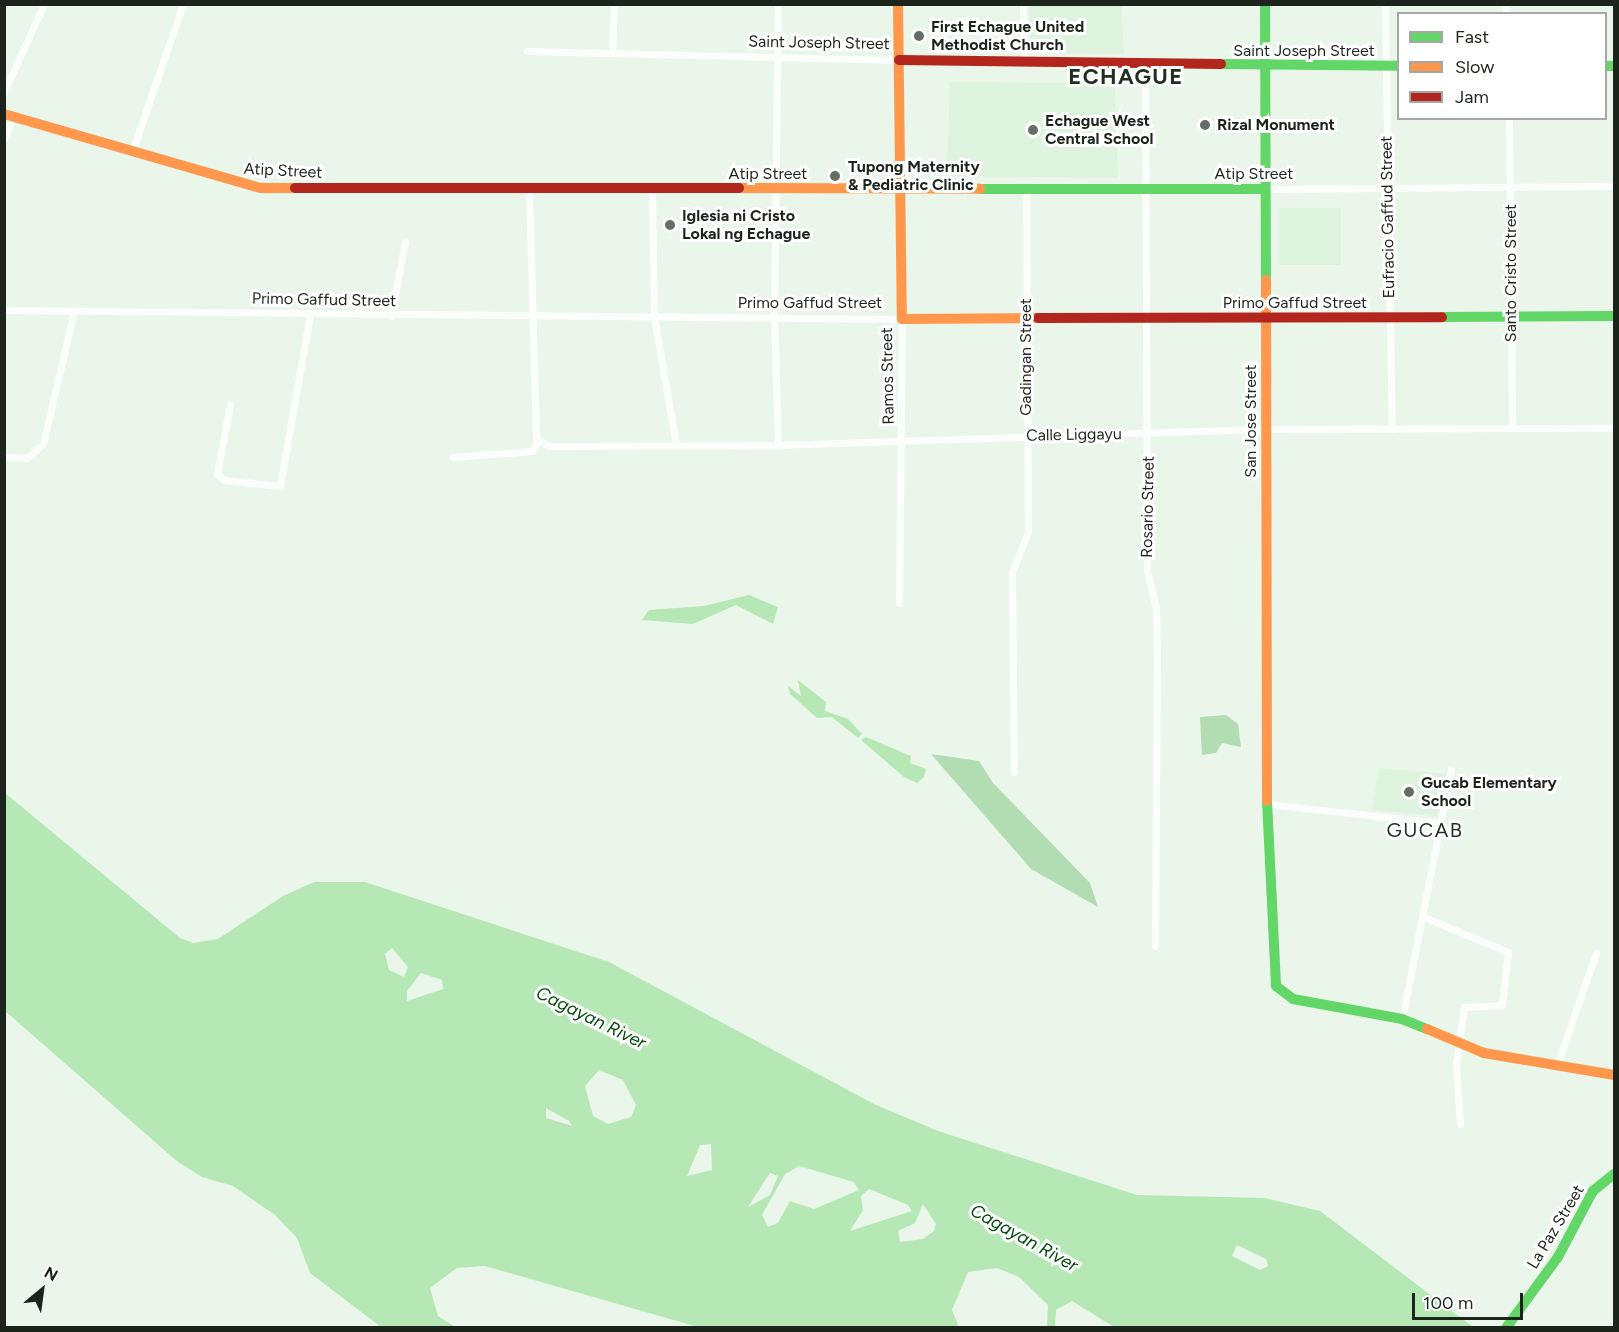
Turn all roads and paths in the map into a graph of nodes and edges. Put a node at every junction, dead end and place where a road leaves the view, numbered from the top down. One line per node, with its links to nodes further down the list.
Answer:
1 (44, 4): 18 (street)
2 (183, 4): 22 (street)
3 (614, 4): 10 (street)
4 (778, 4): 11 (street)
5 (898, 4): 12 (main road, Ramos Street)
6 (1023, 4): 13 (street)
7 (1265, 4): 17 (main road, San Jose Street)
8 (1384, 4): 15 (street, Eufracio Gaffud Street)
9 (526, 51): 10 (street, Saint Joseph Street)
10 (612, 53): 11 (street, Saint Joseph Street)
11 (776, 57): 12 (street, Saint Joseph Street); 32 (street)
12 (899, 60): 13 (main road, Saint Joseph Street); 27 (main road, Ramos Street)
13 (1024, 63): 14 (main road, Saint Joseph Street)
14 (1146, 66): 17 (main road, Saint Joseph Street); 29 (street, Rosario Street)
15 (1386, 66): 16 (main road, Saint Joseph Street); 17 (main road, Saint Joseph Street); 24 (street, Eufracio Gaffud Street)
16 (1397, 66)
17 (1265, 67): 30 (main road, San Jose Street)
18 (4, 92)
19 (9, 115): 21 (street); 22 (main road, Atip Street)
20 (1509, 120): 25 (street, Santo Cristo Street)
21 (4, 139)
22 (132, 153): 26 (main road, Atip Street)
23 (1614, 186): 25 (street, Atip Street)
24 (1386, 188): 25 (street, Atip Street); 30 (street, Atip Street); 42 (street, Eufracio Gaffud Street)
25 (1511, 188): 38 (street, Santo Cristo Street)
26 (529, 189): 31 (main road, Atip Street); 43 (street)
27 (899, 189): 28 (main road, Atip Street); 32 (main road, Atip Street); 45 (main road, Ramos Street)
28 (1026, 189): 29 (main road, Atip Street); 47 (street, Gadingan Street)
29 (1146, 189): 30 (main road, Atip Street); 46 (street, Rosario Street)
30 (1263, 189): 41 (main road, San Jose Street)
31 (652, 190): 32 (main road, Atip Street); 40 (street)
32 (774, 190): 44 (street)
33 (405, 242): 37 (street)
34 (4, 310): 35 (street, Primo Gaffud Street)
35 (74, 311): 36 (street, Primo Gaffud Street); 59 (street)
36 (310, 314): 37 (street, Primo Gaffud Street); 48 (street)
37 (391, 316): 43 (street, Primo Gaffud Street)
38 (1512, 316): 39 (main road, Primo Gaffud Street); 42 (main road, Primo Gaffud Street); 49 (street, Santo Cristo Street)
39 (1614, 316)
40 (654, 317): 43 (street, Primo Gaffud Street); 44 (street, Primo Gaffud Street); 57 (street)
41 (1266, 317): 42 (main road, Primo Gaffud Street); 46 (main road, Primo Gaffud Street); 51 (main road, San Jose Street)
42 (1391, 317): 52 (street, Eufracio Gaffud Street)
43 (534, 318): 55 (street)
44 (774, 318): 45 (street, Primo Gaffud Street); 58 (street)
45 (902, 319): 47 (main road, Primo Gaffud Street); 56 (street, Ramos Street)
46 (1146, 320): 47 (main road, Primo Gaffud Street); 53 (street, Rosario Street)
47 (1026, 321): 54 (street, Gadingan Street)
48 (230, 404)
49 (1512, 428): 50 (street, Calle Liggayu); 52 (street, Calle Liggayu)
50 (1614, 428)
51 (1265, 429): 52 (street, Calle Liggayu); 53 (street, Calle Liggayu); 64 (main road, San Jose Street)
52 (1392, 429)
53 (1149, 434): 54 (street, Calle Liggayu); 67 (street, Rosario Street)
54 (1027, 436): 56 (street, Calle Liggayu); 63 (street, Gadingan Street)
55 (537, 440): 57 (street, Calle Liggayu); 60 (street)
56 (904, 441): 58 (street, Calle Liggayu); 61 (street, Ramos Street)
57 (676, 445): 58 (street, Calle Liggayu)
58 (778, 445)
59 (4, 457)
60 (453, 457)
61 (899, 603)
62 (1451, 770): 65 (street)
63 (1014, 772)
64 (1267, 804): 65 (street); 69 (main road, San Jose Street)
65 (1441, 823): 66 (street)
66 (1424, 917): 69 (street); 70 (street)
67 (1155, 946)
68 (1596, 953): 71 (street)
69 (1402, 1019): 70 (main road, San Jose Street)
70 (1457, 1043): 71 (main road, San Jose Street); 73 (street)
71 (1557, 1065): 72 (main road, San Jose Street)
72 (1614, 1075)
73 (1460, 1124)
74 (1614, 1174): 75 (main road, La Paz Street)
75 (1506, 1328)

